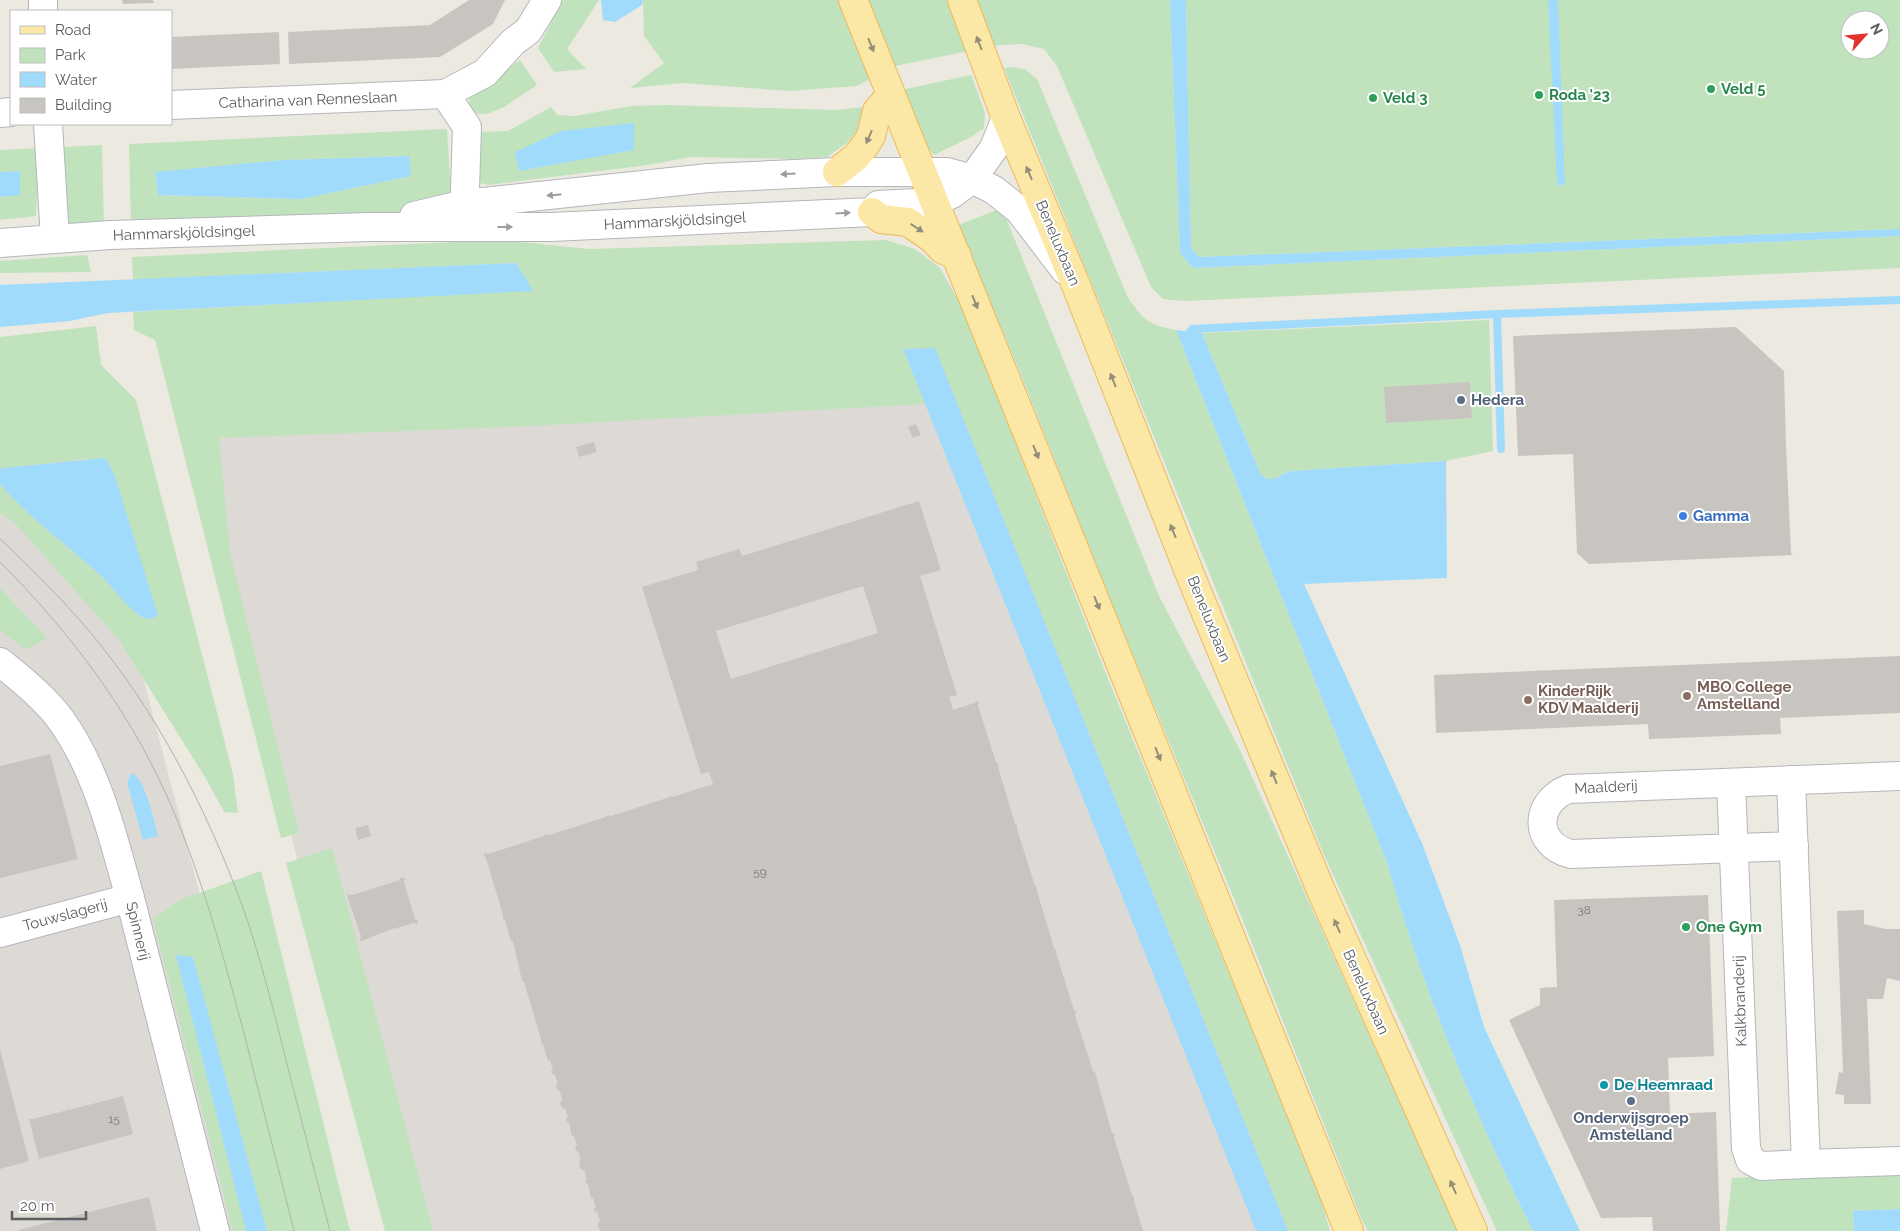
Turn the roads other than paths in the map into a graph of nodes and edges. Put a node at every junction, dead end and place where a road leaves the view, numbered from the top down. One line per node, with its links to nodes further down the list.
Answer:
1 (547, 0): 4 (street, Catharina van Renneslaan)
2 (853, 0): 5 (main road, one-way to 5)
3 (962, 0): 7 (main road, Beneluxbaan, one-way to 3)
4 (445, 94): 6 (street, Catharina van Renneslaan); 14 (street)
5 (891, 95): 9 (main road, one-way to 9); 10 (main road)
6 (172, 105)
7 (1006, 118): 11 (street, Hammarskjöldsingel); 18 (main road, Beneluxbaan, one-way to 7)
8 (48, 125): 15 (street)
9 (837, 172): 10 (street, Hammarskjöldsingel); 14 (street, Hammarskjöldsingel, one-way to 14)
10 (922, 172): 11 (street, Hammarskjöldsingel); 12 (main road)
11 (972, 179): 12 (street, Hammarskjöldsingel); 18 (street, Hammarskjöldsingel)
12 (934, 202): 13 (street, Hammarskjöldsingel); 17 (main road)
13 (872, 212): 14 (street, Hammarskjöldsingel, one-way to 13); 17 (main road, one-way to 17)
14 (464, 215): 15 (street, Hammarskjöldsingel)
15 (55, 239): 16 (street, Hammarskjöldsingel)
16 (0, 243)
17 (957, 256): 30 (main road, one-way to 30)
18 (1075, 283): 31 (main road, Beneluxbaan, one-way to 18)
19 (0, 662): 25 (street, Spinnerij)
20 (1900, 776): 21 (street, Maalderij)
21 (1791, 780): 22 (street, Maalderij); 23 (street)
22 (1732, 783): 24 (street, Kalkbranderij); 24 (street, Maalderij)
23 (1794, 846): 24 (street, Maalderij); 28 (street)
24 (1734, 848): 28 (street, Kalkbranderij)
25 (130, 898): 26 (street, Touwslagerij); 29 (street, Spinnerij)
26 (0, 933)
27 (1900, 1161): 28 (street, Kalkbranderij)
28 (1806, 1164)
29 (215, 1231)
30 (1349, 1231)
31 (1473, 1231)

